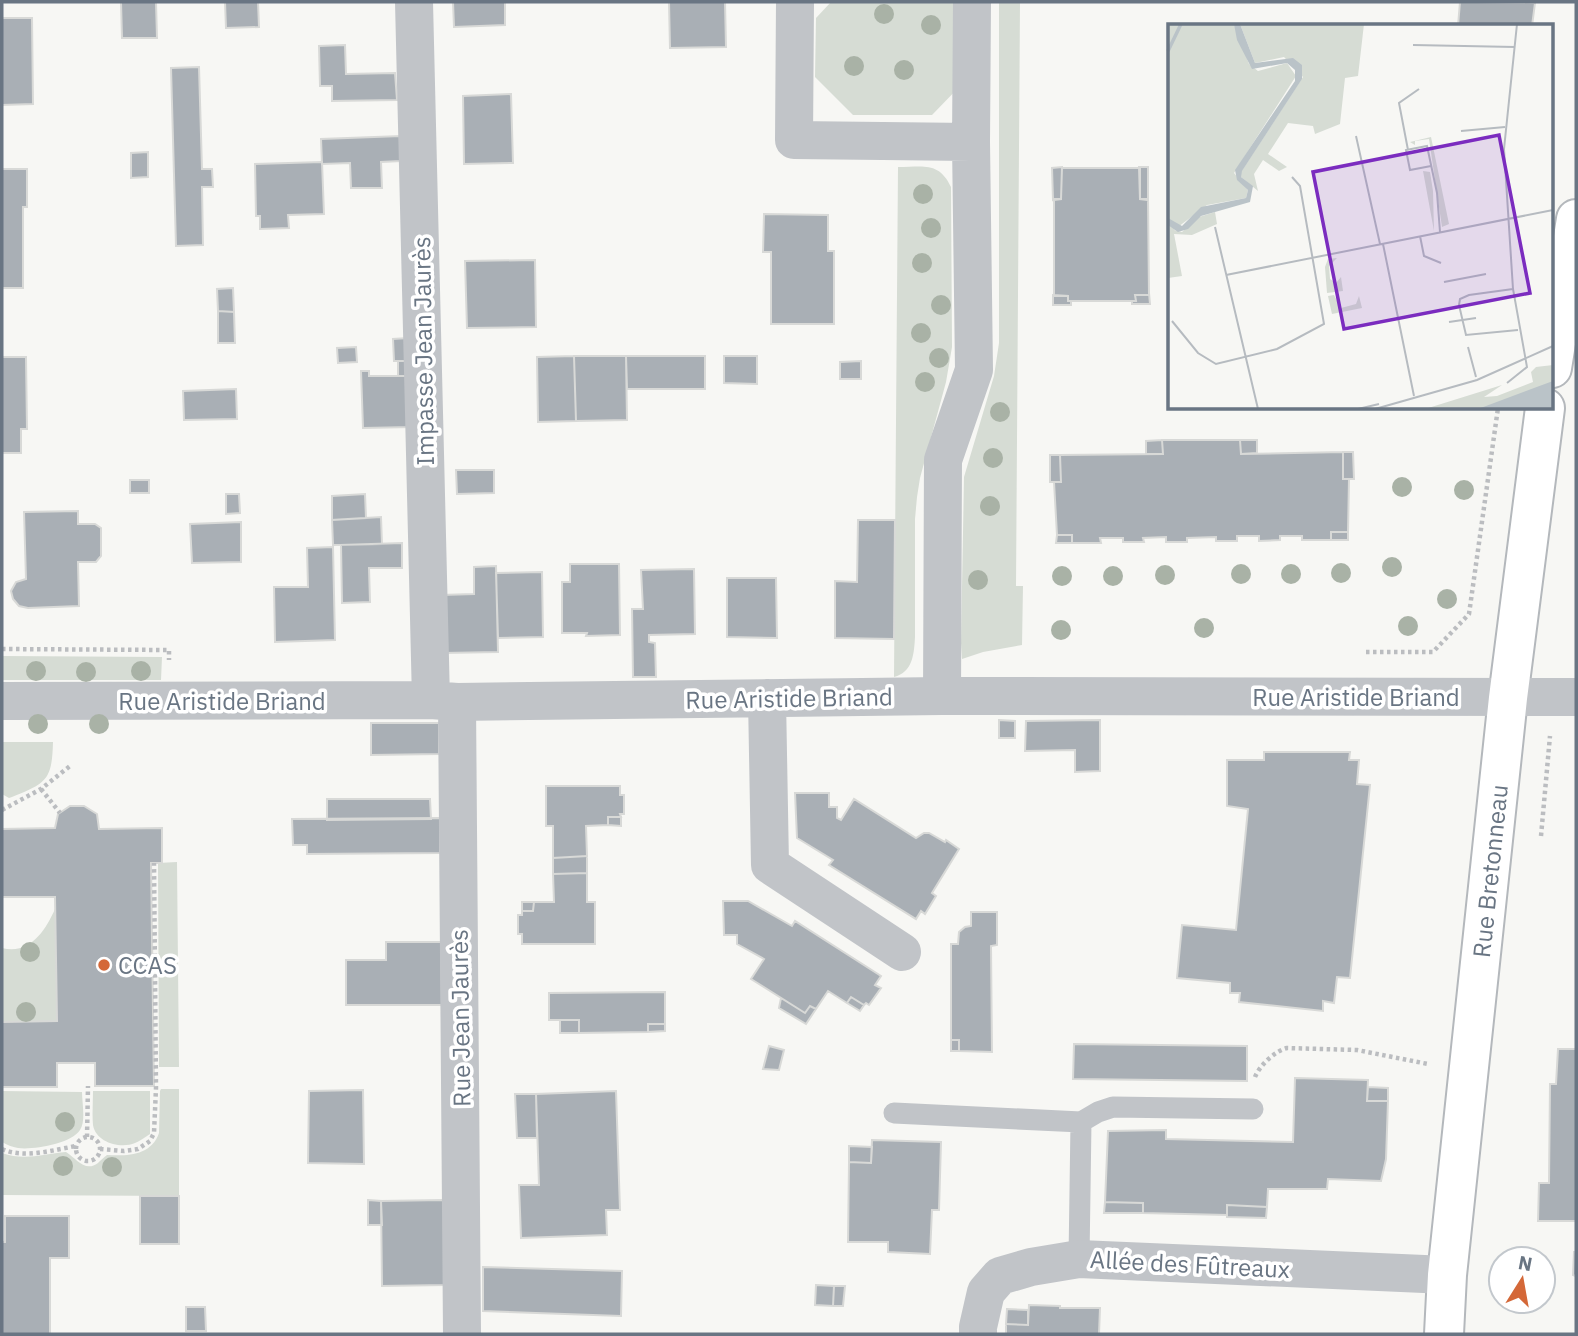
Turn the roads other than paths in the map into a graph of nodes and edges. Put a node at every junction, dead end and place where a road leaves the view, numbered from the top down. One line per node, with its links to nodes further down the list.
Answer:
1 (414, 2): 13 (street, Impasse Jean Jaurès)
2 (795, 2): 4 (street)
3 (972, 2): 4 (street)
4 (971, 142): 8 (street)
5 (1576, 219): 6 (street)
6 (1554, 356)
7 (1545, 410): 11 (street, Rue Bretonneau)
8 (942, 696): 10 (street, Rue Aristide Briand); 11 (street, Rue Aristide Briand)
9 (1576, 697): 11 (street, Rue Aristide Briand)
10 (767, 698): 13 (street, Rue Aristide Briand); 14 (street)
11 (1508, 698): 19 (street, Rue Bretonneau)
12 (2, 701): 13 (street, Rue Aristide Briand)
13 (444, 701): 20 (street, Rue Jean Jaurès)
14 (902, 952)
15 (1253, 1109): 17 (lane)
16 (894, 1114): 17 (lane)
17 (1081, 1122): 18 (lane)
18 (1079, 1259): 19 (street, Allée des Fûtreaux); 21 (street, Allée des Fûtreaux)
19 (1447, 1275): 22 (street, Rue Bretonneau)
20 (462, 1334)
21 (978, 1334)
22 (1444, 1334)

